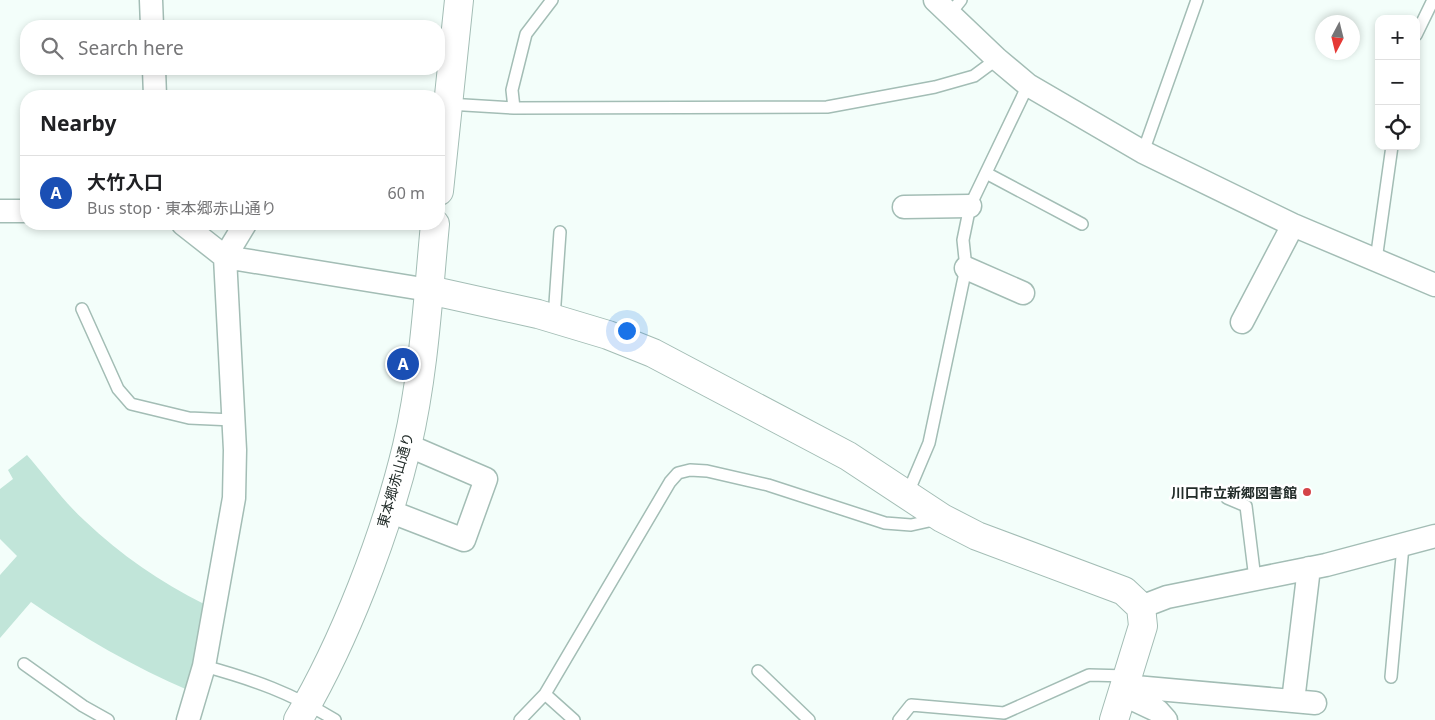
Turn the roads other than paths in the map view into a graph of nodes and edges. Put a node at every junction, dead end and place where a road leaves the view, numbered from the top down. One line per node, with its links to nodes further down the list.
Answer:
1 (151, 0): 7 (street)
2 (460, 0): 13 (street)
3 (552, 0): 14 (lane)
4 (1197, 0): 17 (lane)
5 (1433, 0): 8 (lane)
6 (949, 5): 9 (street)
7 (152, 20)
8 (1420, 27)
9 (996, 59): 11 (street); 14 (lane)
10 (154, 75): 12 (street)
11 (1028, 85): 17 (street); 18 (lane)
12 (155, 90)
13 (448, 104): 14 (lane); 15 (street)
14 (514, 108)
15 (445, 125)
16 (1391, 150): 30 (lane)
17 (1143, 152): 24 (street)
18 (986, 173): 19 (lane); 23 (lane)
19 (970, 206): 20 (street); 31 (lane)
20 (904, 207)
21 (20, 210): 22 (street)
22 (0, 211)
23 (1082, 224)
24 (1293, 225): 30 (street); 37 (street)
25 (191, 230): 29 (street)
26 (241, 230): 29 (street)
27 (435, 230): 33 (street, 東本郷赤山通り)
28 (560, 232): 36 (lane)
29 (225, 257): 33 (street); 38 (street)
30 (1376, 260): 32 (street)
31 (966, 268): 34 (street); 40 (lane)
32 (1435, 286)
33 (429, 290): 36 (street); 39 (street, 東本郷赤山通り)
34 (1023, 294)
35 (82, 309): 38 (lane)
36 (554, 318): 40 (street)
37 (1242, 322)
38 (233, 420): 50 (street)
39 (407, 445): 42 (street, 東本郷赤山通り); 42 (street)
40 (907, 495): 43 (street)
41 (1227, 498): 47 (lane)
42 (389, 510): 55 (street, 東本郷赤山通り)
43 (942, 518): 48 (street); 54 (lane)
44 (1435, 536): 45 (street)
45 (1403, 546): 46 (street); 52 (lane)
46 (1309, 568): 47 (street); 53 (street)
47 (1255, 579): 48 (street)
48 (1141, 607): 53 (street)
49 (24, 664): 56 (lane)
50 (204, 666): 55 (lane); 57 (street)
51 (758, 672): 61 (lane)
52 (1391, 678)
53 (1124, 685): 62 (lane); 63 (street); 64 (street)
54 (545, 694): 59 (lane); 60 (lane)
55 (303, 712): 58 (lane)
56 (108, 720)
57 (188, 720)
58 (336, 720)
59 (520, 720)
60 (574, 720)
61 (809, 720)
62 (899, 720)
63 (1114, 720)
64 (1166, 720)

